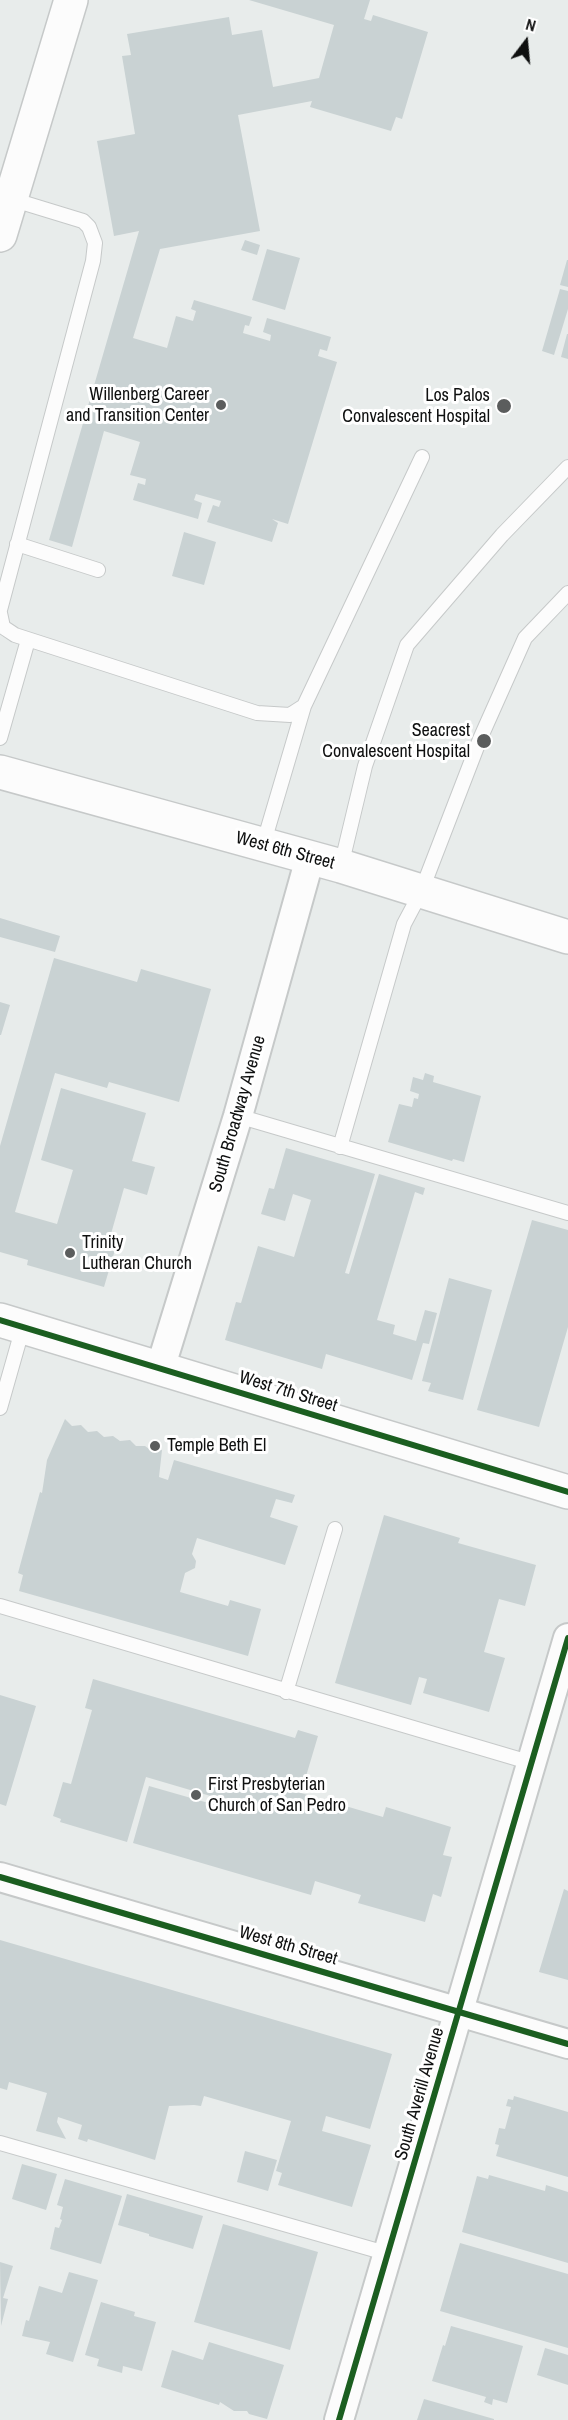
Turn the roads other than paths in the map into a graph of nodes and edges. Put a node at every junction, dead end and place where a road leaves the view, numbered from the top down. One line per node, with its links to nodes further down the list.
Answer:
1 (71, 0): 2 (street)
2 (11, 199): 3 (street); 6 (lane)
3 (0, 235)
4 (422, 457): 11 (lane)
5 (568, 467): 16 (lane)
6 (18, 544): 7 (lane); 9 (lane)
7 (98, 570)
8 (568, 594): 17 (lane)
9 (0, 611): 10 (lane)
10 (28, 640): 11 (lane); 12 (lane)
11 (304, 706): 14 (lane)
12 (0, 738)
13 (0, 772): 14 (street, West 6th Street)
14 (263, 845): 15 (street, West 6th Street)
15 (310, 858): 16 (street, West 6th Street); 19 (street, South Broadway Avenue)
16 (341, 866): 17 (street, West 6th Street)
17 (421, 892): 18 (street, West 6th Street); 20 (lane)
18 (568, 937)
19 (238, 1116): 20 (lane); 23 (street, South Broadway Avenue)
20 (340, 1147): 21 (lane)
21 (568, 1213)
22 (11, 1324): 23 (street, West 7th Street); 24 (lane)
23 (160, 1369): 25 (street, West 7th Street)
24 (0, 1408)
25 (568, 1492)
26 (335, 1529): 29 (lane)
27 (0, 1606): 29 (lane)
28 (568, 1638): 30 (street, South Averill Avenue)
29 (286, 1692): 30 (lane)
30 (532, 1762): 32 (street, South Averill Avenue)
31 (0, 1877): 32 (street, West 8th Street)
32 (460, 2013): 33 (street, West 8th Street); 35 (street, South Averill Avenue)
33 (568, 2044)
34 (0, 2143): 35 (lane)
35 (388, 2254): 36 (street, South Averill Avenue)
36 (339, 2420)

